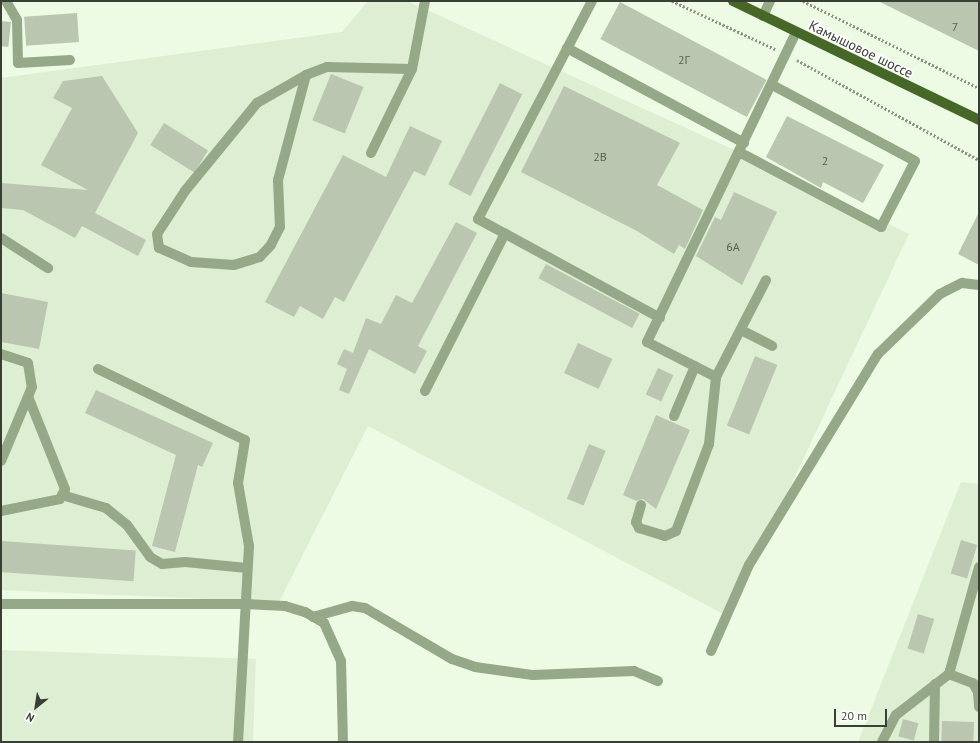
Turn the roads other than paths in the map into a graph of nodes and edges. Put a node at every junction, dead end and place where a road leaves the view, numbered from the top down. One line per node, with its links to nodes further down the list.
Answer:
1 (6, 1): 9 (lane)
2 (425, 1): 10 (lane)
3 (592, 1): 8 (lane)
4 (732, 1): 6 (main road, Камышовое шоссе)
5 (770, 1): 6 (lane)
6 (763, 16): 7 (main road, Камышовое шоссе)
7 (796, 33): 12 (lane); 13 (main road, Камышовое шоссе)
8 (567, 48): 14 (lane); 16 (lane)
9 (70, 60)
10 (412, 69): 11 (lane); 15 (lane)
11 (306, 75): 11 (lane)
12 (772, 85): 14 (lane); 14 (lane)
13 (978, 118)
14 (742, 147): 21 (lane)
15 (371, 153)
16 (505, 234): 21 (lane); 28 (lane)
17 (1, 238): 18 (lane)
18 (48, 268)
19 (766, 280): 22 (lane)
20 (979, 285): 40 (lane)
21 (660, 318): 25 (lane)
22 (741, 330): 23 (lane); 27 (lane)
23 (772, 346)
24 (1, 354): 29 (lane)
25 (696, 366): 27 (lane); 30 (lane)
26 (98, 369): 36 (lane)
27 (716, 377): 33 (lane)
28 (425, 391)
29 (29, 399): 31 (lane); 32 (lane)
30 (674, 416)
31 (1, 461)
32 (62, 495): 34 (lane); 36 (lane)
33 (641, 505)
34 (1, 511)
35 (979, 567): 41 (lane)
36 (247, 568): 38 (lane)
37 (1, 604): 38 (lane)
38 (243, 604): 39 (lane); 45 (lane)
39 (313, 617): 42 (lane); 46 (lane)
40 (711, 651)
41 (949, 674): 43 (lane); 44 (lane)
42 (658, 681)
43 (935, 684): 47 (lane); 48 (lane)
44 (979, 707)
45 (238, 742)
46 (343, 742)
47 (882, 742)
48 (934, 742)

